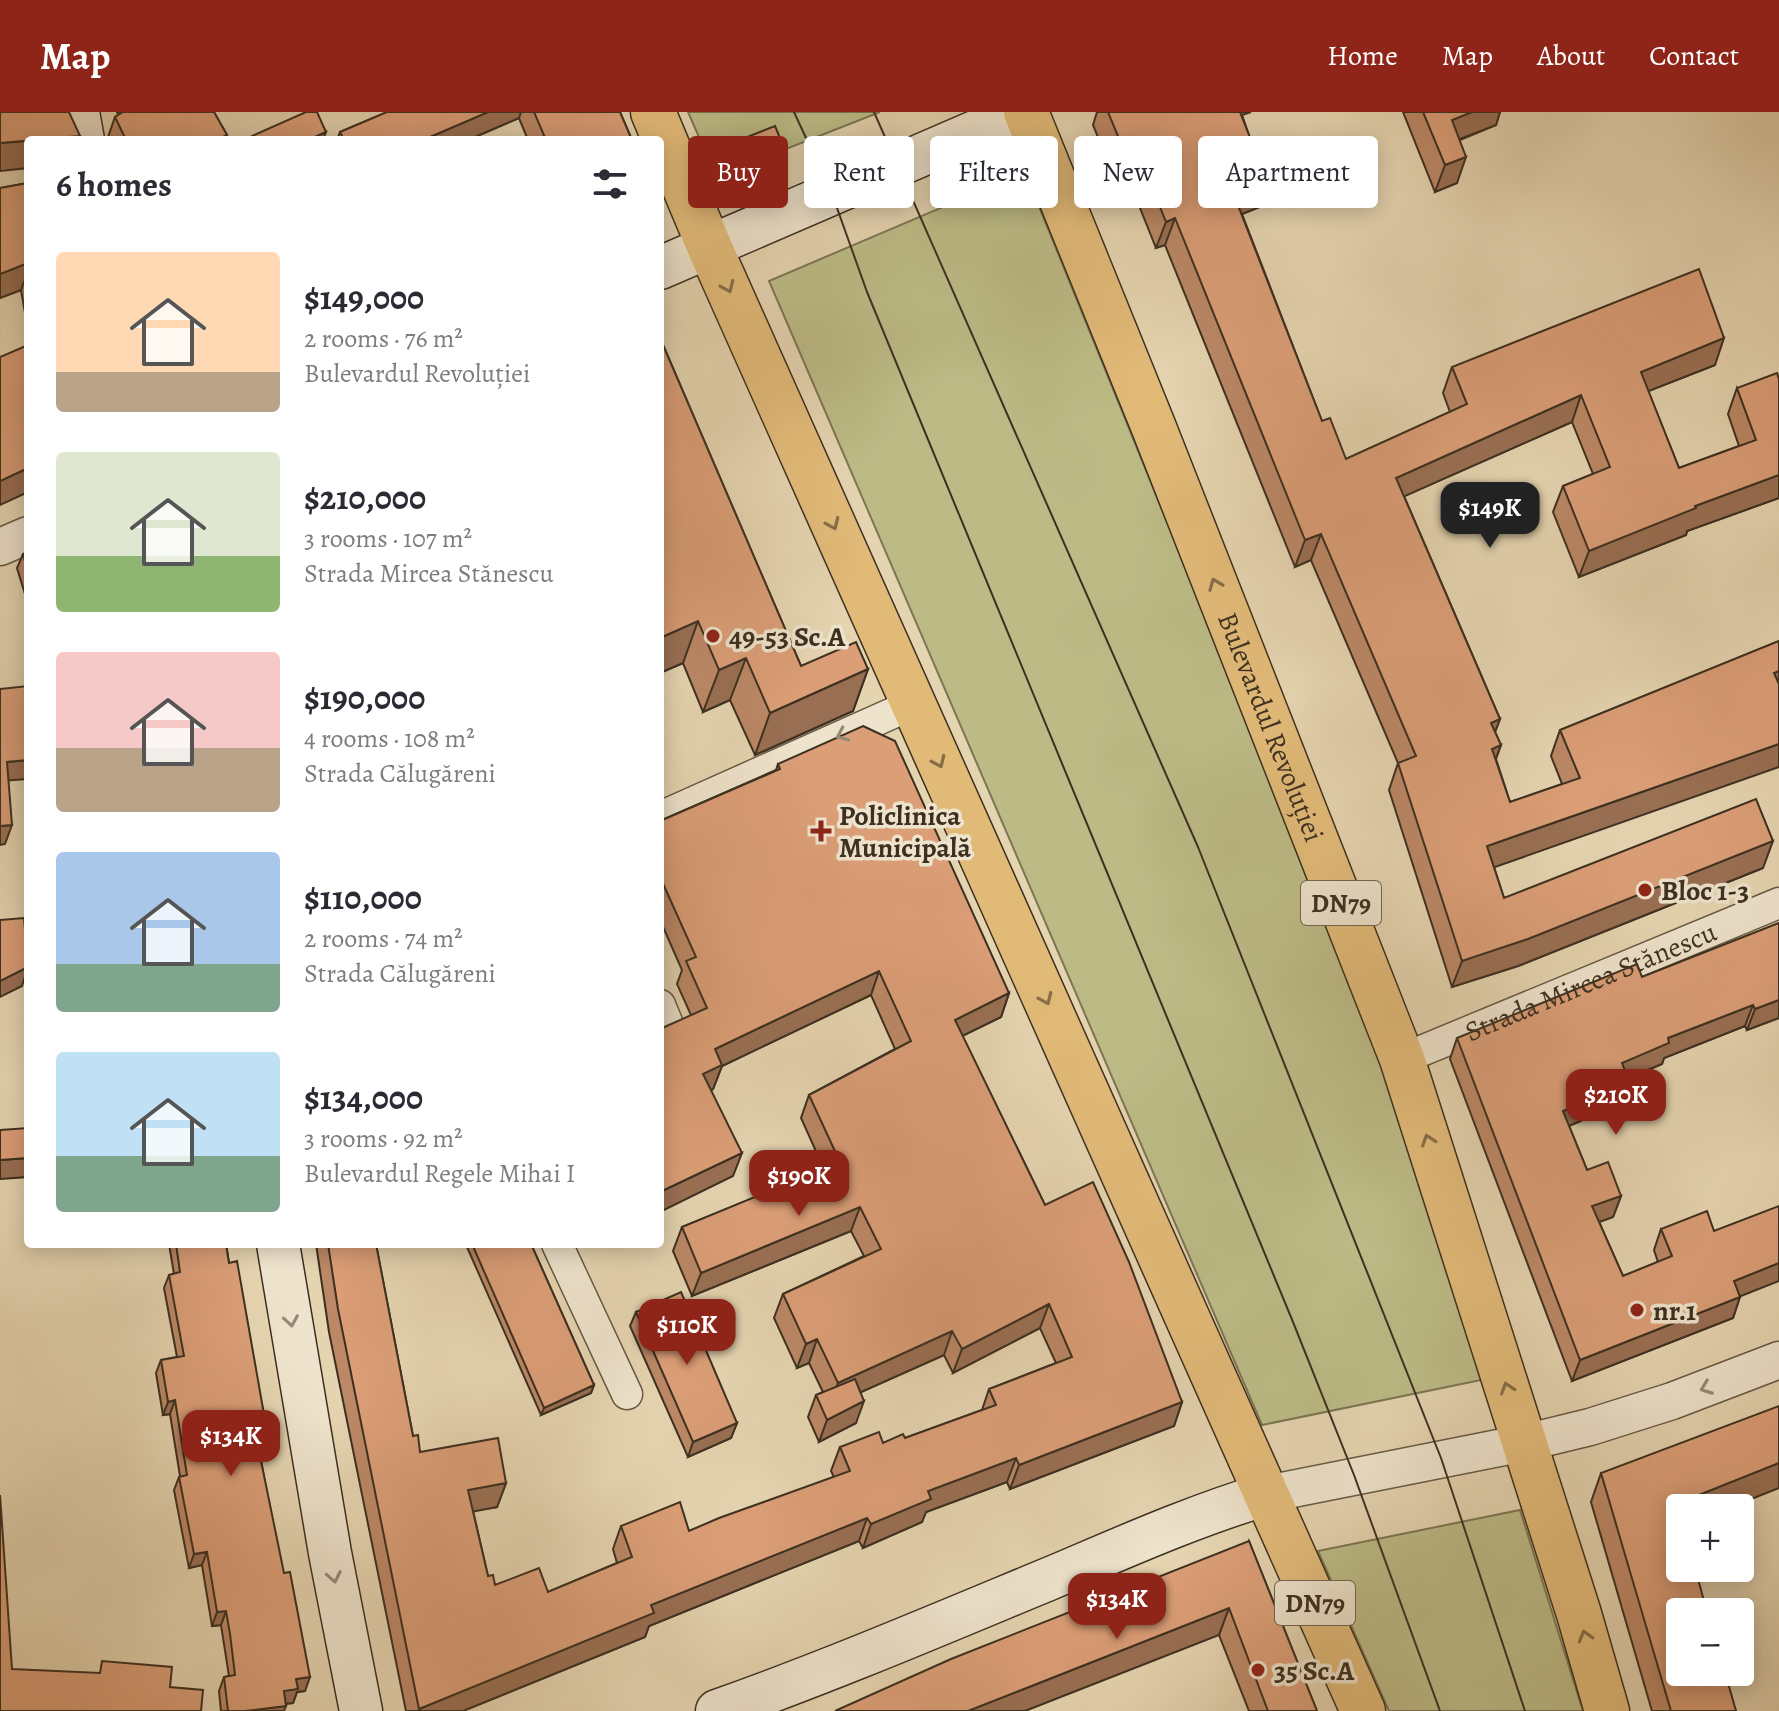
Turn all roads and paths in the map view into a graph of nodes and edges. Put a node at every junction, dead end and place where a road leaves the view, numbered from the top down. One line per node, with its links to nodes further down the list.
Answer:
1 (78, 112): 4 (main road)
2 (653, 112): 5 (main road, DN79)
3 (1024, 112): 7 (main road, Bulevardul Revoluției / DN79); 14 (main road, Bulevardul Revoluției / DN79, one-way to 3)
4 (82, 136)
5 (663, 136)
6 (664, 138): 7 (main road, DN79)
7 (709, 246): 8 (main road, Bulevardul Revoluției); 11 (main road, DN79, one-way to 11)
8 (664, 266)
9 (24, 537): 10 (street)
10 (0, 547)
11 (913, 704): 12 (street, one-way to 12); 20 (main road, DN79, one-way to 20)
12 (664, 815)
13 (1779, 903): 14 (street, Strada Mircea Stănescu)
14 (1402, 1059): 19 (main road, Bulevardul Revoluției / DN79, one-way to 14)
15 (279, 1248): 21 (main road, one-way to 21)
16 (559, 1248): 18 (street)
17 (1779, 1360): 19 (street, one-way to 19)
18 (627, 1394)
19 (1524, 1443): 20 (street); 24 (main road, Bulevardul Revoluției / DN79, one-way to 19)
20 (1267, 1494): 22 (main road); 23 (main road, DN79)
21 (361, 1711)
22 (717, 1711)
23 (1363, 1711)
24 (1607, 1711)

